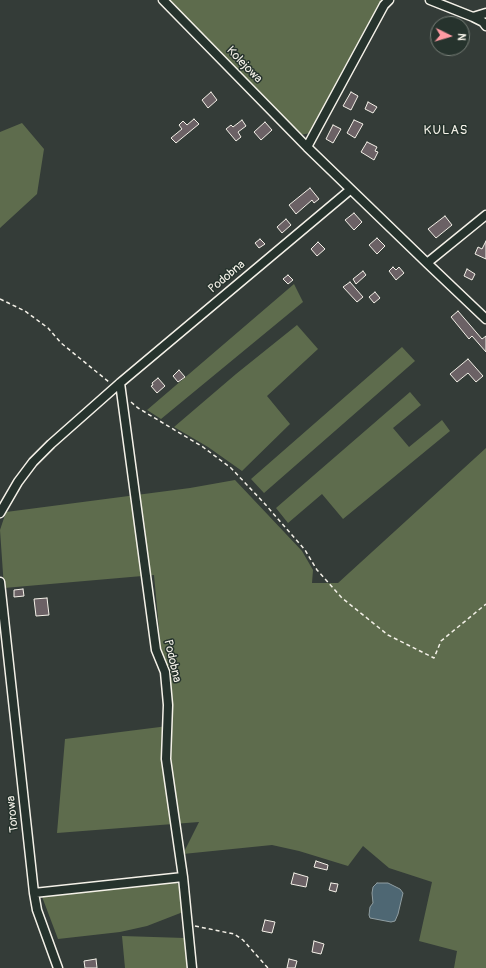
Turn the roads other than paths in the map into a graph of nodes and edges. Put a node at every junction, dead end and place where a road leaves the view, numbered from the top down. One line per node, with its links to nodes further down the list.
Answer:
1 (163, 0): 7 (street, Kolejowa)
2 (389, 0): 7 (street)
3 (430, 0): 5 (street)
4 (486, 13): 5 (street)
5 (473, 17): 6 (street)
6 (486, 26)
7 (307, 147): 8 (street, Kolejowa)
8 (350, 190): 10 (street, Kolejowa); 12 (street, Podobna)
9 (486, 215): 10 (street)
10 (427, 264): 11 (street, Kolejowa)
11 (486, 319)
12 (118, 385): 13 (street, Podobna); 15 (street, Podobna)
13 (0, 513)
14 (0, 582): 16 (street, Torowa)
15 (183, 877): 16 (street); 18 (street, Podobna)
16 (34, 893): 17 (street, Torowa)
17 (58, 968)
18 (192, 968)

